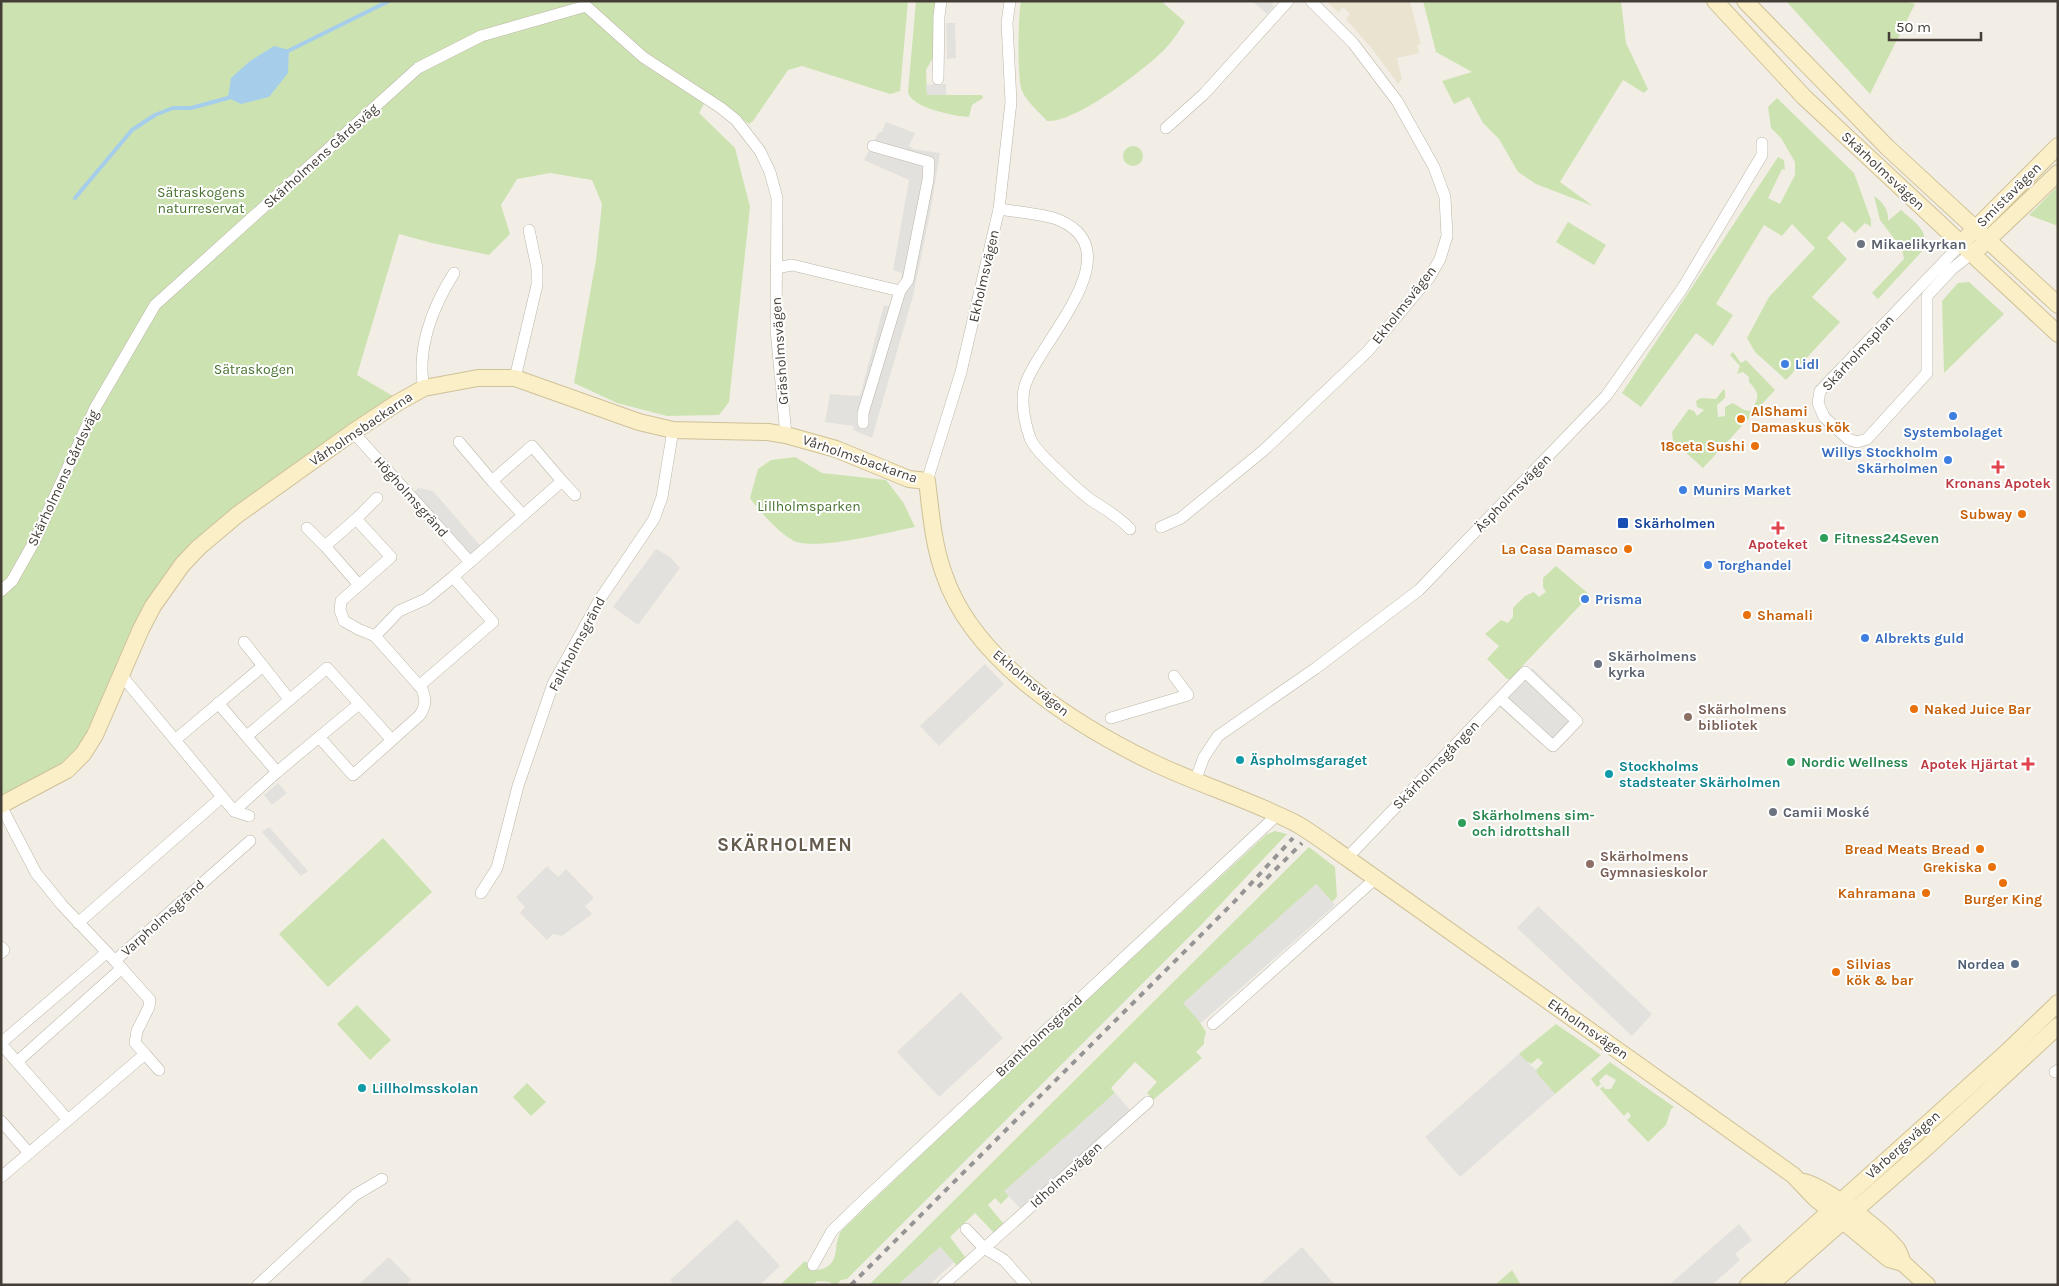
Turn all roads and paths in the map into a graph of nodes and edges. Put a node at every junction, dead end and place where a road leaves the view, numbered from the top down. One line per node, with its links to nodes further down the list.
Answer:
1 (941, 1): 7 (street)
2 (1010, 1): 14 (street, Ekholmsvägen)
3 (1288, 1): 8 (street)
4 (1311, 1): 37 (street, Ekholmsvägen)
5 (1715, 1): 17 (street, Skärholmsvägen)
6 (1745, 1): 16 (street, Skärholmsvägen)
7 (938, 79)
8 (1166, 128)
9 (749, 135): 18 (street, Gräsholmsvägen); 44 (street, Skärholmens Gårdsväg)
10 (1762, 143): 61 (street, Äspholmsvägen)
11 (872, 146): 20 (street)
12 (2058, 146): 16 (street, Smistavägen)
13 (2058, 172): 16 (street, Smistavägen)
14 (999, 209): 32 (street, Ekholmsvägen); 39 (street)
15 (529, 230): 23 (street)
16 (1981, 235): 17 (street, Smistavägen); 21 (street, Skärholmsvägen)
17 (1966, 249): 17 (street, Skärholmsplan); 22 (street, Skärholmsvägen)
18 (776, 268): 20 (street); 28 (street, Gräsholmsvägen)
19 (454, 273): 24 (street)
20 (900, 291): 25 (street)
21 (2058, 305)
22 (2058, 334)
23 (515, 378): 24 (street, Vårholmsbackarna); 26 (street, Vårholmsbackarna)
24 (424, 388): 27 (street, Vårholmsbackarna)
25 (863, 423)
26 (673, 430): 28 (street, Vårholmsbackarna); 70 (street, Falkholmsgränd)
27 (353, 432): 41 (street, Högholmsgränd); 48 (street, Vårholmsbackarna)
28 (786, 435): 32 (street, Vårholmsbackarna)
29 (459, 442): 30 (street)
30 (492, 481): 31 (street); 35 (street)
31 (562, 481): 33 (street); 35 (street)
32 (928, 481): 61 (street, Ekholmsvägen)
33 (575, 496)
34 (378, 498): 36 (street)
35 (523, 515): 41 (street)
36 (356, 519): 40 (street); 43 (street)
37 (1161, 527)
38 (307, 528): 40 (street)
39 (1130, 529)
40 (325, 546): 43 (street)
41 (470, 562): 42 (street)
42 (453, 577): 45 (street); 50 (street)
43 (359, 585): 45 (street)
44 (1, 591)
45 (374, 636): 50 (street)
46 (244, 642): 47 (street)
47 (263, 666): 52 (street); 53 (street)
48 (122, 676): 59 (street); 63 (street, Vårholmsbackarna)
49 (1174, 676): 55 (street)
50 (419, 686): 58 (street)
51 (1500, 698): 51 (street, Skärholmsgången); 68 (street, Skärholmsgången)
52 (289, 699): 54 (street); 56 (street)
53 (218, 703): 56 (street); 59 (street)
54 (359, 704): 57 (street); 58 (street)
55 (1111, 718)
56 (247, 736): 60 (street)
57 (319, 737): 58 (street); 60 (street)
58 (391, 739)
59 (175, 740): 62 (street)
60 (277, 772): 64 (street)
61 (1195, 781): 66 (street, Ekholmsvägen)
62 (222, 797): 64 (street); 71 (street)
63 (1, 806): 71 (street)
64 (234, 811): 65 (street)
65 (248, 816)
66 (1276, 816): 68 (street, Ekholmsvägen); 93 (street, Brantholmsgränd)
67 (250, 841): 75 (street, Varpholmsgränd)
68 (1347, 858): 69 (street, Ekholmsvägen)
69 (1376, 878): 77 (street); 89 (street, Ekholmsvägen)
70 (481, 893)
71 (78, 924): 74 (street)
72 (1, 947): 73 (street)
73 (1, 953)
74 (106, 953): 75 (street); 79 (street)
75 (119, 965): 80 (street, Varpholmsgränd); 81 (street)
76 (2058, 1003): 89 (street, Vårbergsvägen)
77 (1213, 1024)
78 (2058, 1026): 90 (street, Vårbergsvägen)
79 (1, 1043): 81 (street)
80 (145, 1054): 82 (street); 85 (street)
81 (18, 1061): 85 (street)
82 (159, 1070)
83 (1148, 1102): 92 (street, Idholmsvägen)
84 (1, 1120): 86 (street)
85 (68, 1120): 86 (street)
86 (29, 1153): 87 (street)
87 (1, 1176)
88 (382, 1179): 94 (street)
89 (1836, 1206): 90 (street, Ekholmsvägen); 97 (street, Vårbergsvägen)
90 (1850, 1216): 98 (street, Vårbergsvägen); 99 (street, Ekholmsvägen)
91 (966, 1229): 92 (street)
92 (984, 1248): 95 (street, Idholmsvägen); 96 (street)
93 (812, 1265)
94 (258, 1285)
95 (943, 1285)
96 (1026, 1285)
97 (1748, 1285)
98 (1770, 1285)
99 (1927, 1285)

